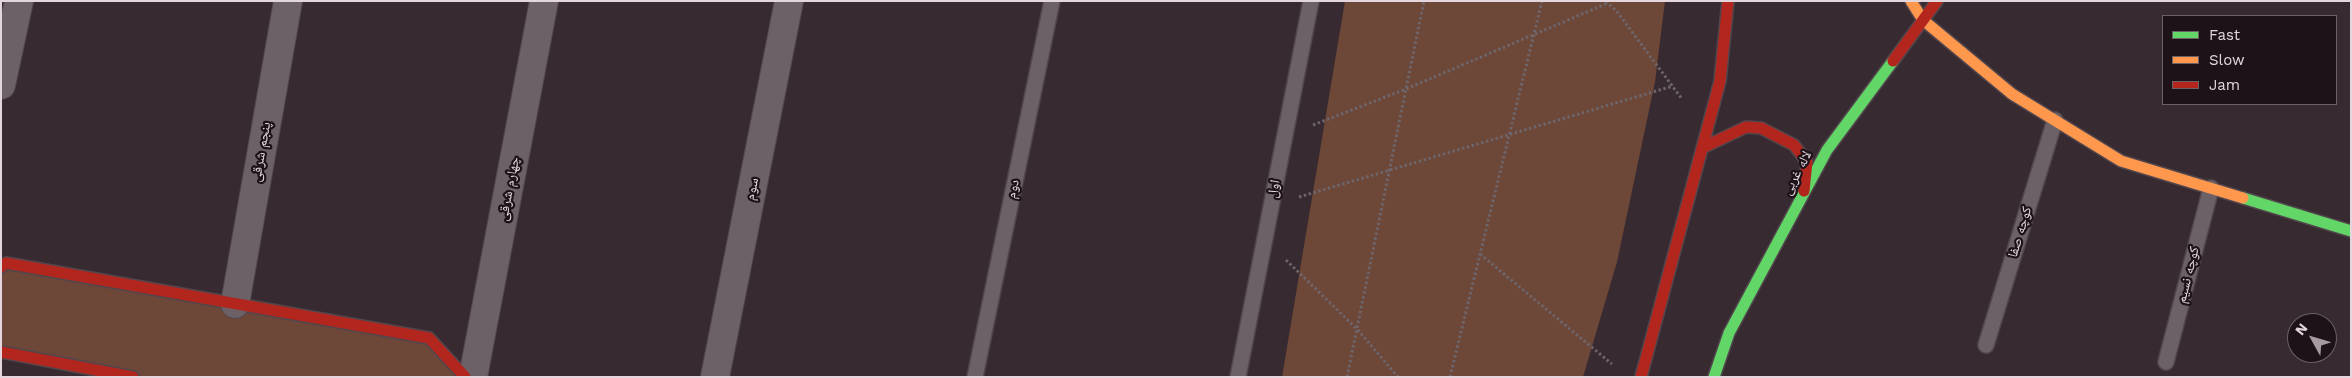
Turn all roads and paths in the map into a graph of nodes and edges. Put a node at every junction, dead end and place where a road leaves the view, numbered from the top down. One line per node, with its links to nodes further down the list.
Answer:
1 (19, 1): 15 (street)
2 (288, 1): 31 (street, پنجم شرقی)
3 (544, 1): 39 (street, چهارم شرقی)
4 (789, 1): 40 (street, سوم)
5 (1052, 1): 41 (lane, دوم)
6 (1311, 1): 21 (lane, اول)
7 (1424, 1): 17 (path)
8 (1542, 1): 14 (path)
9 (1728, 1): 19 (main road)
10 (1912, 1): 13 (main road)
11 (1937, 1): 13 (main road, لاله غربی)
12 (1607, 2): 14 (path); 16 (path)
13 (1922, 20): 18 (main road); 25 (main road, لاله غربی)
14 (1534, 35): 17 (path); 20 (path)
15 (1, 85)
16 (1673, 86): 19 (path); 20 (path)
17 (1406, 89): 21 (path); 23 (path)
18 (2055, 120): 24 (main road); 33 (lane, کوچه صفا)
19 (1706, 131): 22 (main road)
20 (1510, 133): 23 (path); 29 (path)
21 (1284, 136): 26 (lane, اول)
22 (1702, 148): 25 (main road); 46 (main road)
23 (1389, 170): 26 (path); 32 (path)
24 (2211, 188): 27 (main road); 35 (lane, کوچه نسیم)
25 (1804, 193): 47 (main road, لاله غربی)
26 (1271, 205): 28 (lane, اول)
27 (2351, 231)
28 (1265, 240): 32 (path); 42 (lane, اول)
29 (1480, 254): 36 (path); 45 (path)
30 (1, 267): 31 (main road)
31 (234, 304): 38 (main road)
32 (1357, 330): 43 (path); 44 (path)
33 (1986, 345)
34 (1, 352): 37 (main road)
35 (2166, 362)
36 (1613, 364)
37 (132, 377)
38 (465, 377)
39 (474, 377)
40 (715, 377)
41 (975, 377)
42 (1238, 377)
43 (1347, 377)
44 (1398, 377)
45 (1450, 377)
46 (1641, 377)
47 (1714, 377)

